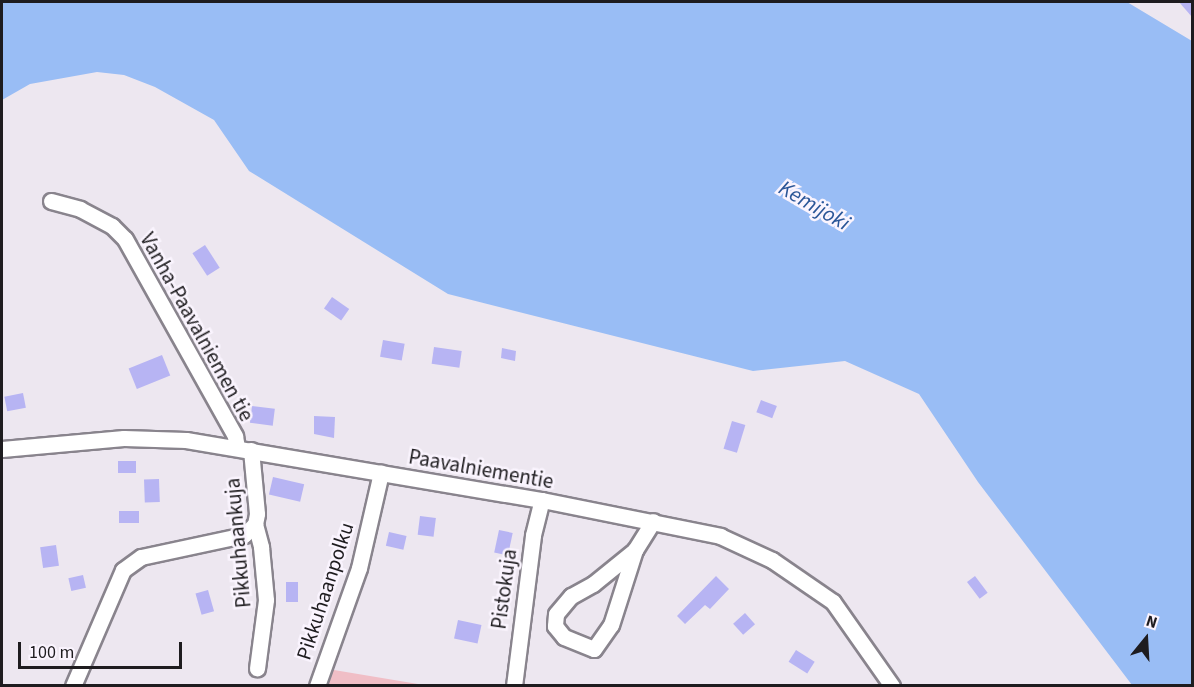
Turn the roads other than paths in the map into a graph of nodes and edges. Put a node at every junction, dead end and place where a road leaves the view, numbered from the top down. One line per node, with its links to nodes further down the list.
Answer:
1 (51, 201): 3 (street, Vanha-Paavalniemen tie)
2 (2, 449): 3 (street, Paavalniementie)
3 (244, 449): 4 (street, Paavalniementie); 7 (street, Pikkuhaankuja)
4 (381, 473): 5 (street, Paavalniementie); 11 (street, Pikkuhaanpolku)
5 (542, 500): 6 (street, Paavalniementie); 12 (street, Pistokuja)
6 (653, 521): 8 (street); 13 (street, Paavalniementie)
7 (255, 524): 9 (street, Pikkuhaankuja); 10 (street)
8 (635, 550): 8 (street)
9 (257, 668)
10 (73, 686)
11 (317, 686)
12 (514, 686)
13 (892, 686)

